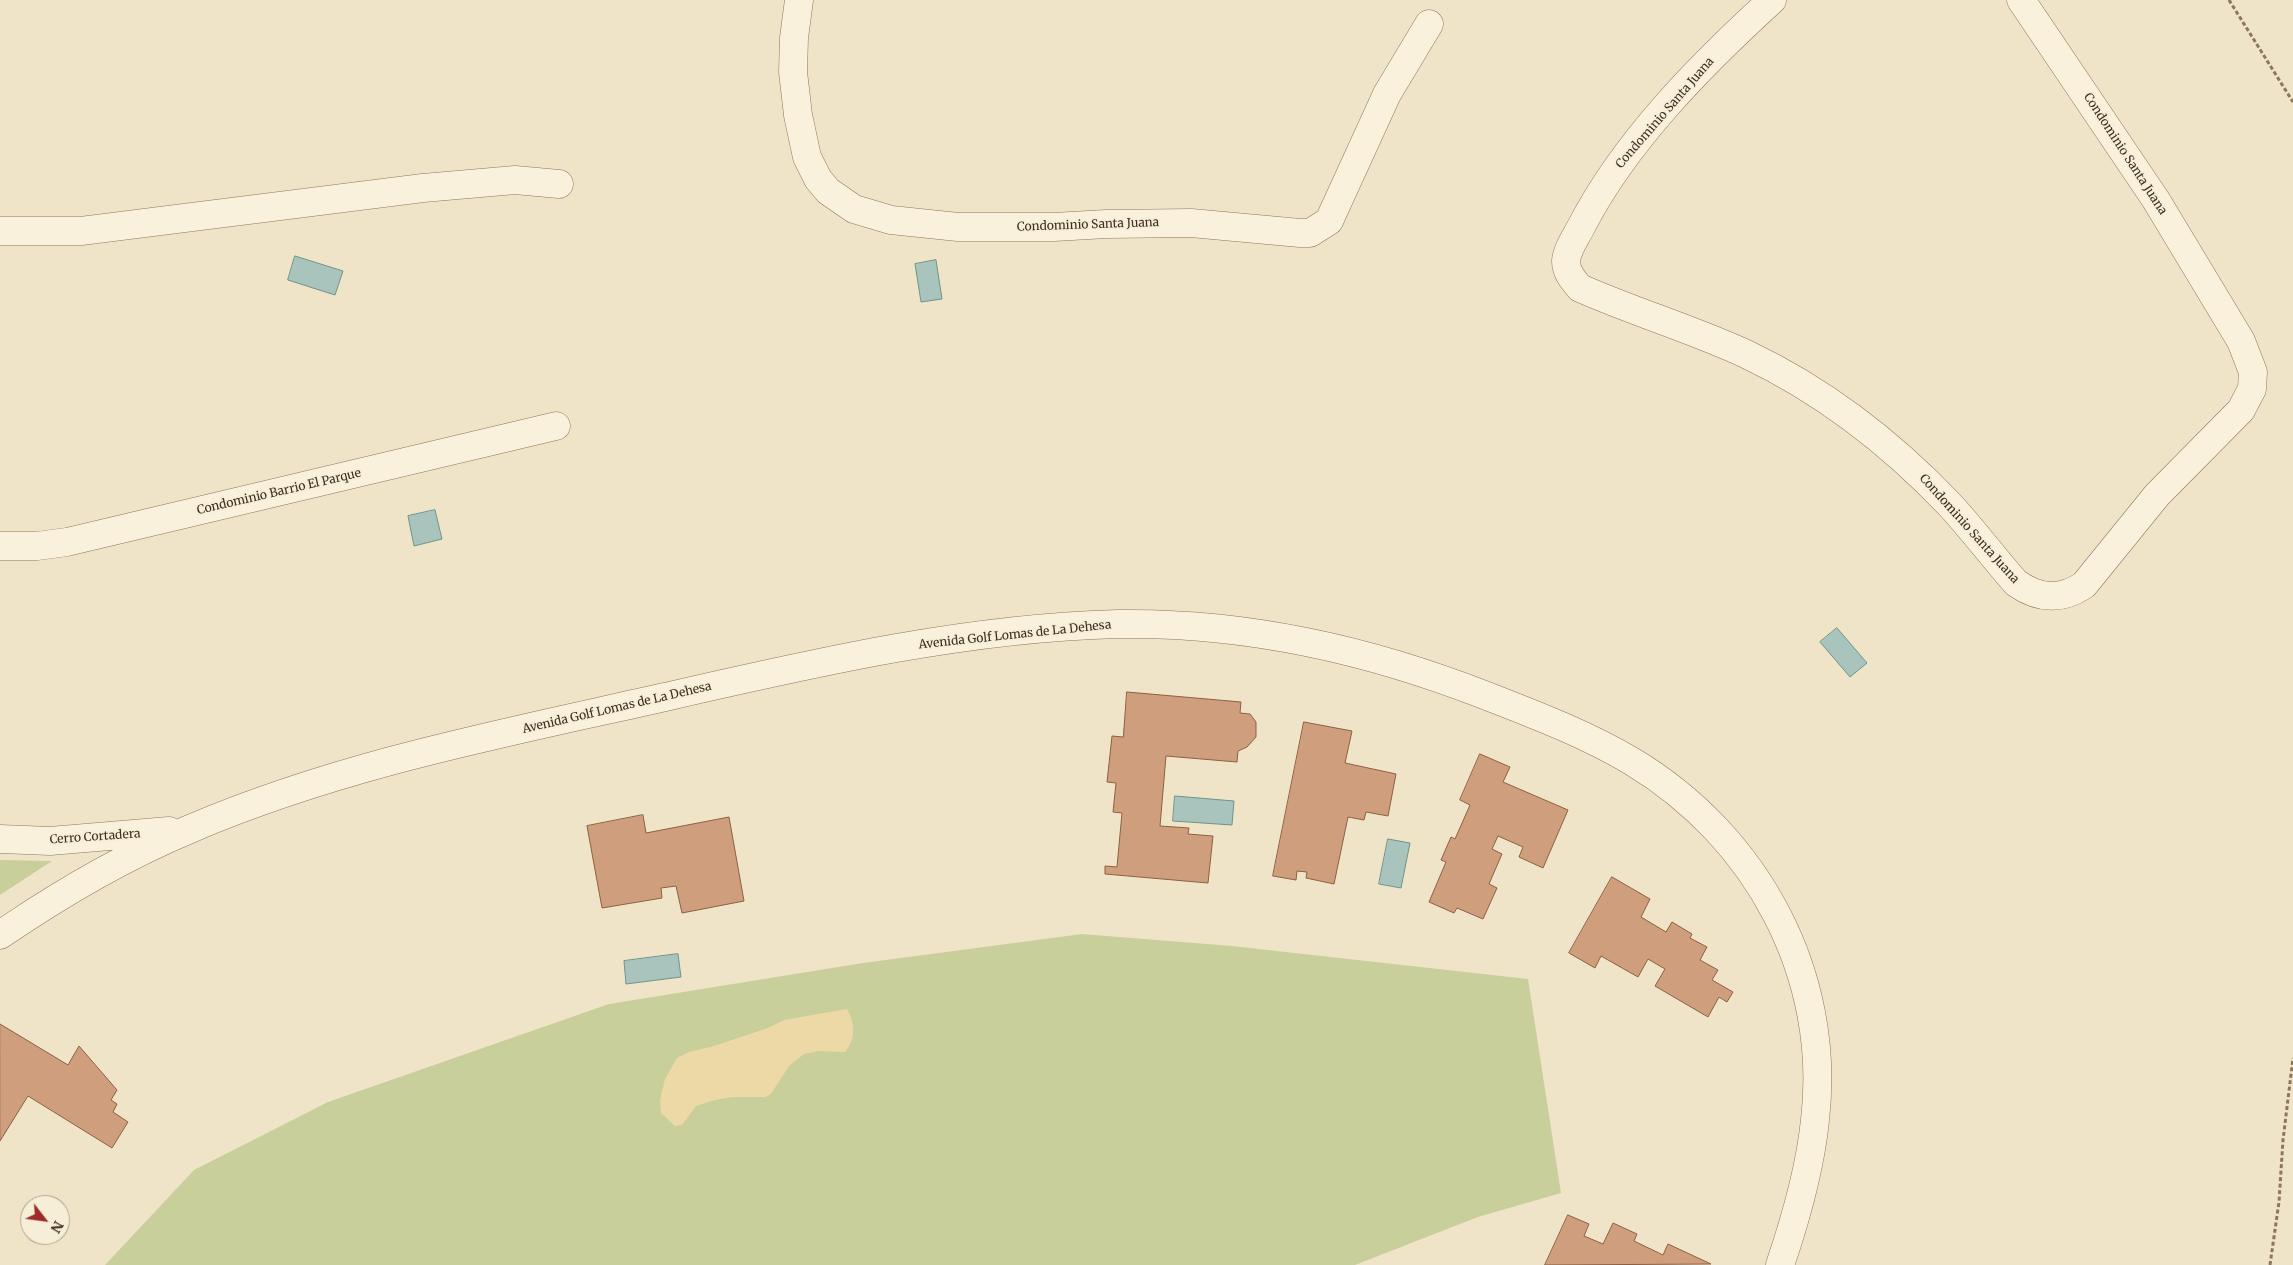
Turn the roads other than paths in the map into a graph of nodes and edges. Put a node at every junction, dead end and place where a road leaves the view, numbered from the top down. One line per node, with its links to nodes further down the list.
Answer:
1 (799, 0): 4 (street, Condominio Santa Juana)
2 (1772, 0): 3 (street, Condominio Santa Juana)
3 (2021, 0)
4 (1429, 24)
5 (559, 184): 6 (street)
6 (0, 231)
7 (556, 426): 8 (street, Condominio Barrio El Parque)
8 (0, 546)
9 (190, 828): 10 (street, Cerro Cortadera); 11 (street, Avenida Golf Lomas de La Dehesa); 12 (street, Avenida Golf Lomas de La Dehesa)
10 (0, 839)
11 (0, 935)
12 (1780, 1265)

